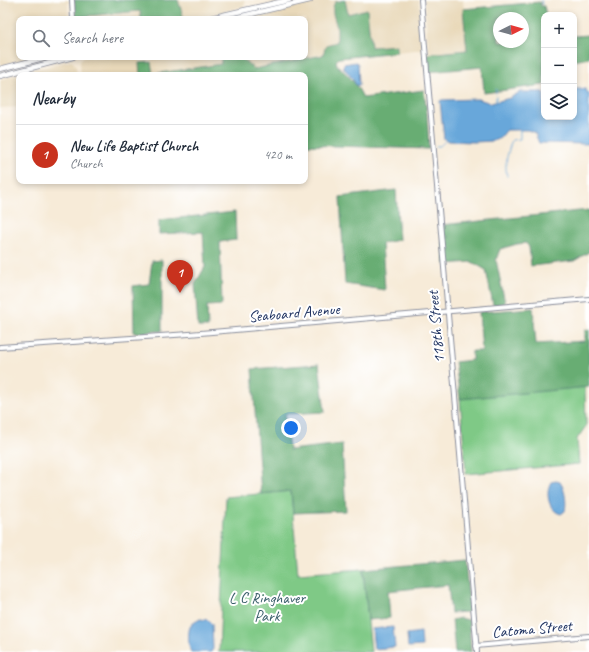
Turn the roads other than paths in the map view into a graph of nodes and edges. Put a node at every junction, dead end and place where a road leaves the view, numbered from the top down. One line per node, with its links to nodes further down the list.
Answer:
1 (72, 0): 5 (street)
2 (288, 0): 6 (main road)
3 (306, 0): 7 (main road)
4 (421, 0): 15 (street, 118th Street)
5 (73, 16)
6 (219, 16)
7 (243, 16)
8 (34, 60): 12 (main road)
9 (44, 60): 11 (main road)
10 (60, 60): 11 (main road)
11 (35, 66): 13 (main road)
12 (0, 69)
13 (0, 76)
14 (589, 299): 15 (street, Seaboard Avenue)
15 (447, 311): 16 (street, Seaboard Avenue); 18 (street, 118th Street)
16 (0, 347)
17 (589, 636): 18 (street, Catoma Street)
18 (476, 646): 19 (street, 118th Street)
19 (477, 652)

